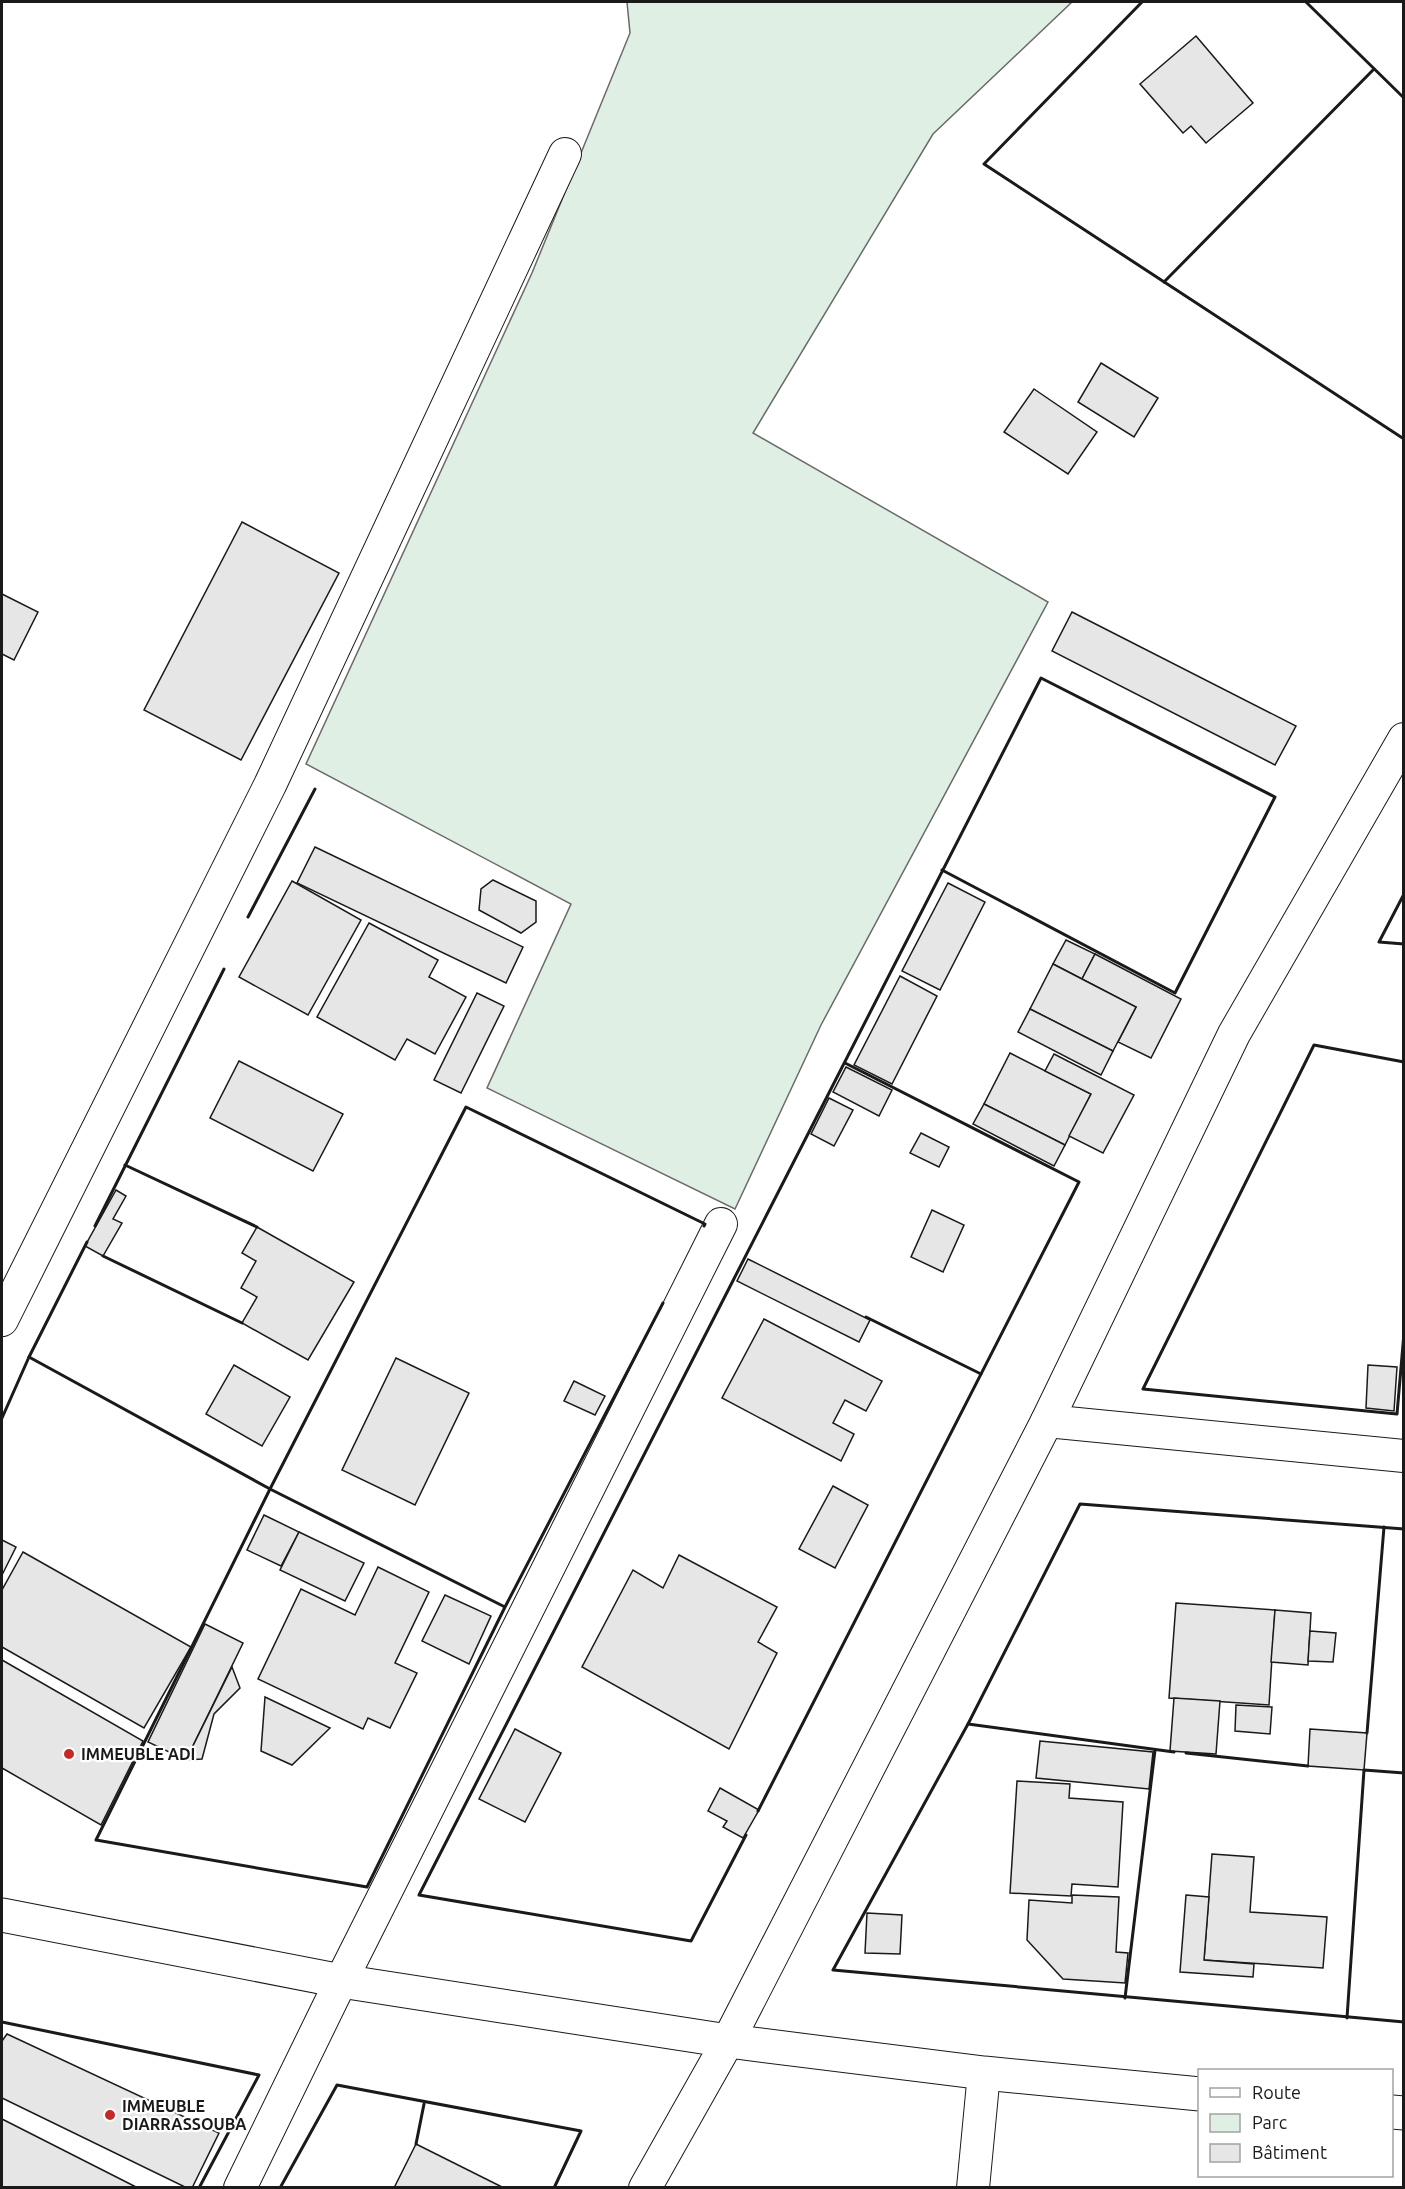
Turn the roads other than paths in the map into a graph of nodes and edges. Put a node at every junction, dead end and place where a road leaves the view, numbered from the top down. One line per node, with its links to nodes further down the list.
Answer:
1 (565, 154): 4 (street)
2 (1404, 739): 5 (street)
3 (721, 1224): 8 (street)
4 (2, 1320)
5 (1047, 1421): 6 (street); 9 (street)
6 (1404, 1456)
7 (2, 1915): 8 (street)
8 (341, 1981): 9 (street); 12 (street)
9 (728, 2041): 10 (street); 13 (street)
10 (984, 2073): 11 (street); 14 (street)
11 (1198, 2094)
12 (240, 2187)
13 (645, 2187)
14 (972, 2187)

